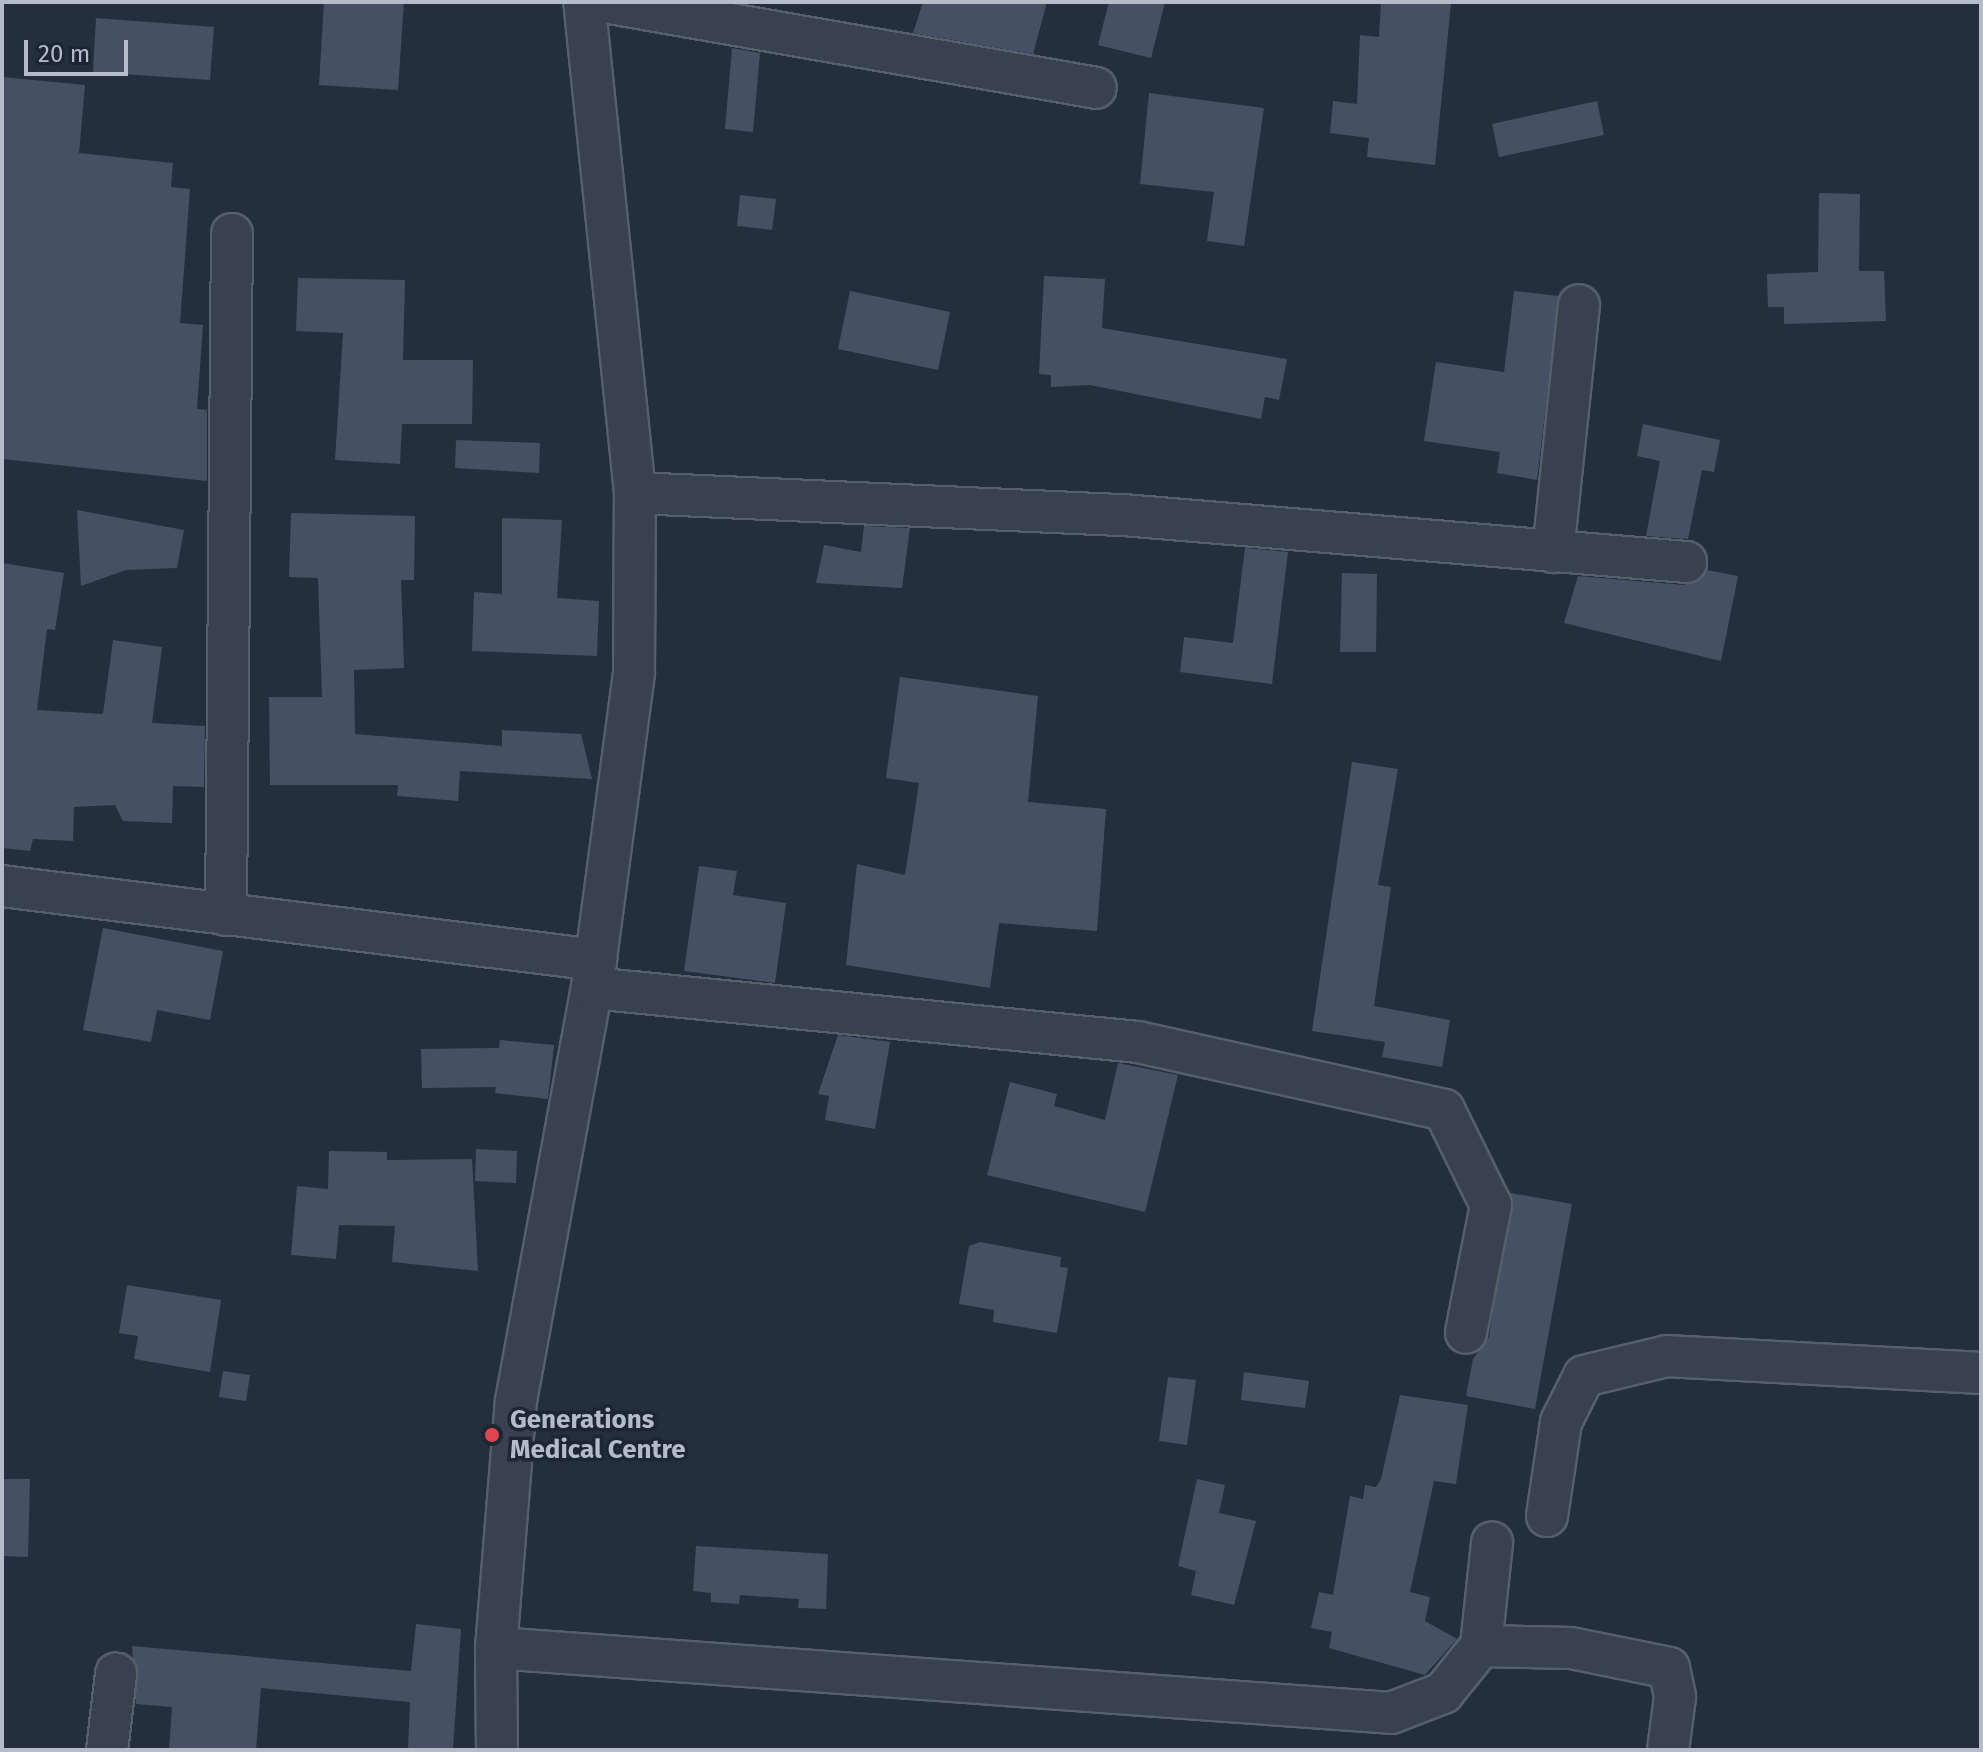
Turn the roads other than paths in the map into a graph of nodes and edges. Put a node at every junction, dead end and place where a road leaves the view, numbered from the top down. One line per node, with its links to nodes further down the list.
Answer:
1 (584, 2): 6 (street)
2 (604, 2): 3 (street)
3 (1096, 88)
4 (232, 234): 10 (street)
5 (1579, 305): 7 (street)
6 (635, 493): 7 (street); 11 (street)
7 (1553, 552): 8 (street)
8 (1686, 562)
9 (2, 886): 10 (street)
10 (226, 915): 11 (street)
11 (594, 974): 12 (street); 17 (street)
12 (1466, 1333)
13 (1981, 1373): 14 (street)
14 (1547, 1516)
15 (1492, 1543): 16 (street)
16 (1481, 1646): 17 (street); 21 (street)
17 (496, 1648): 20 (street)
18 (116, 1674): 19 (street)
19 (107, 1750)
20 (497, 1750)
21 (1668, 1750)

